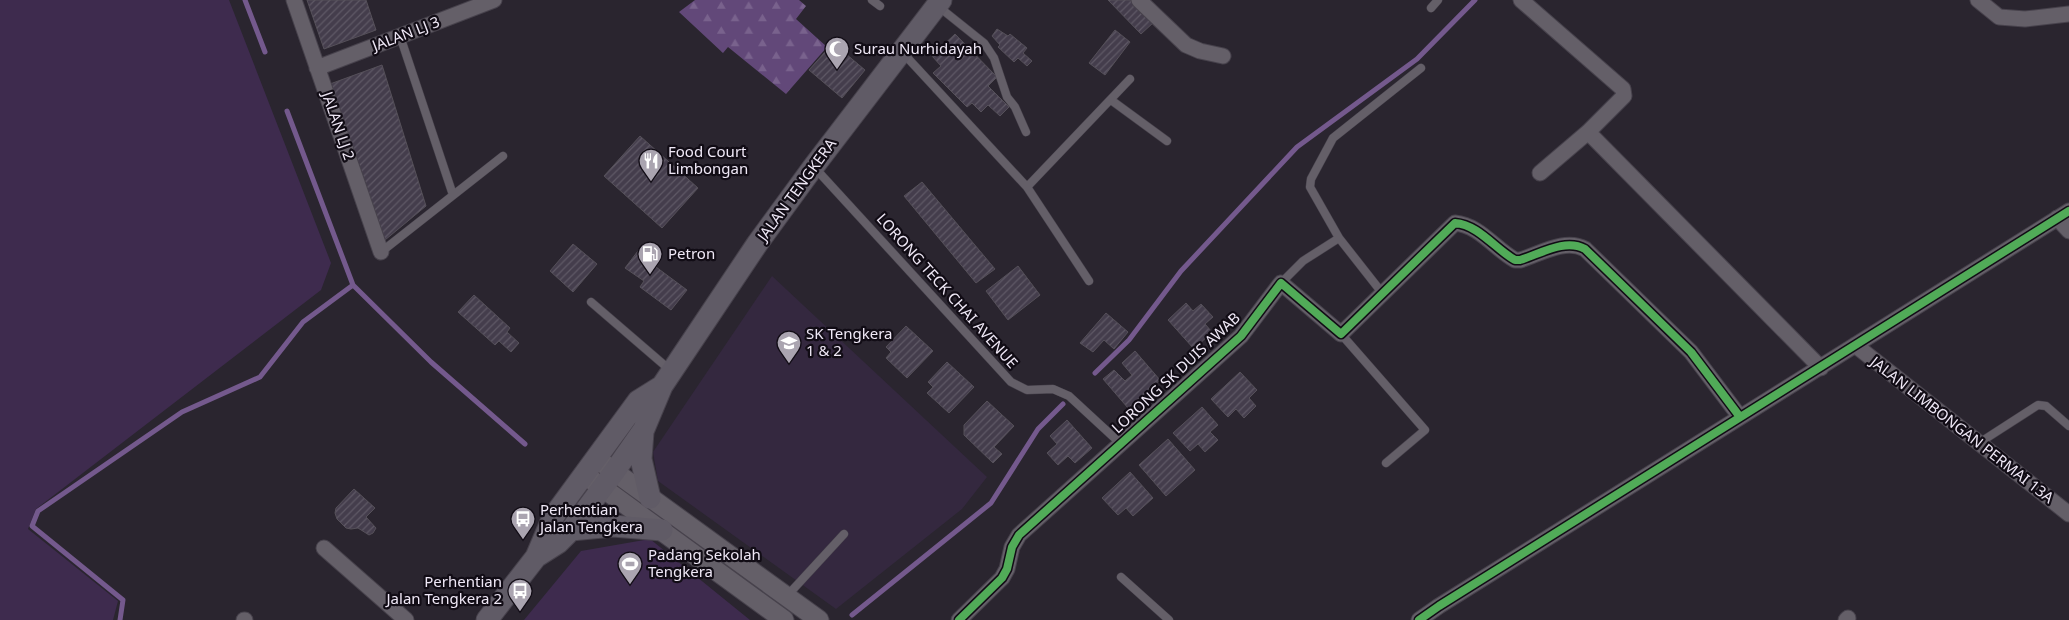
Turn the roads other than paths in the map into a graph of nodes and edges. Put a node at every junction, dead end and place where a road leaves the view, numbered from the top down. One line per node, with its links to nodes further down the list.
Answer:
1 (294, 0): 17 (street, JALAN LJ 2)
2 (494, 0): 9 (street, JALAN LJ 3)
3 (872, 0): 10 (lane)
4 (1139, 0): 16 (street)
5 (1438, 0): 12 (lane)
6 (1520, 0): 11 (street)
7 (1978, 0): 13 (street)
8 (939, 3): 15 (main road, JALAN TENGKERA); 21 (lane)
9 (461, 6): 14 (street, JALAN LJ 3)
10 (880, 6)
11 (1540, 6): 22 (street)
12 (1431, 8)
13 (2069, 14)
14 (400, 36): 17 (street, JALAN LJ 3); 28 (lane)
15 (902, 51): 25 (main road, JALAN TENGKERA); 27 (lane)
16 (1223, 56)
17 (318, 68): 32 (street, JALAN LJ 2)
18 (1421, 68): 31 (lane)
19 (1130, 79): 20 (lane)
20 (1111, 100): 23 (lane); 27 (lane)
21 (1026, 132)
22 (1588, 132): 26 (street); 39 (street)
23 (1167, 141)
24 (503, 156): 28 (lane)
25 (814, 166): 40 (main road, JALAN TENGKERA); 45 (lane, LORONG TECK CHAI AVENUE)
26 (1540, 173)
27 (1027, 187): 33 (lane)
28 (453, 195): 32 (lane)
29 (2063, 214): 30 (street); 38 (street)
30 (2069, 230)
31 (1339, 238): 34 (lane); 35 (lane)
32 (381, 252)
33 (1089, 281)
34 (1281, 283): 37 (street); 45 (street, LORONG SK DUIS AWAB)
35 (1383, 294): 37 (street); 41 (street)
36 (591, 302): 40 (lane)
37 (1341, 334): 46 (lane)
38 (1855, 345): 39 (street); 44 (street, JALAN LIMBONGAN PERMAI 13A)
39 (1821, 368): 41 (street)
40 (666, 379): 43 (main road, JALAN TENGKERA); 47 (main road, JALAN TENGKERA)
41 (1740, 417): 63 (street)
42 (2069, 426): 44 (lane)
43 (644, 429): 47 (main road, JALAN TENGKERA); 48 (main road)
44 (1979, 443): 49 (street, JALAN LIMBONGAN PERMAI 13A)
45 (1121, 444): 61 (street, LORONG SK DUIS AWAB)
46 (1386, 463)
47 (600, 473): 48 (street); 50 (main road, JALAN TENGKERA); 51 (street); 54 (main road, JALAN TENGKERA)
48 (650, 498): 56 (street)
49 (2069, 514)
50 (571, 530): 51 (main road); 54 (main road, JALAN TENGKERA)
51 (662, 530): 59 (street)
52 (844, 534): 56 (lane)
53 (324, 548): 57 (street)
54 (536, 557): 58 (main road, JALAN TENGKERA)
55 (1121, 577): 62 (lane)
56 (786, 597): 60 (street)
57 (406, 620)
58 (487, 620)
59 (784, 620)
60 (819, 620)
61 (960, 620)
62 (1169, 620)
63 (1420, 620)

